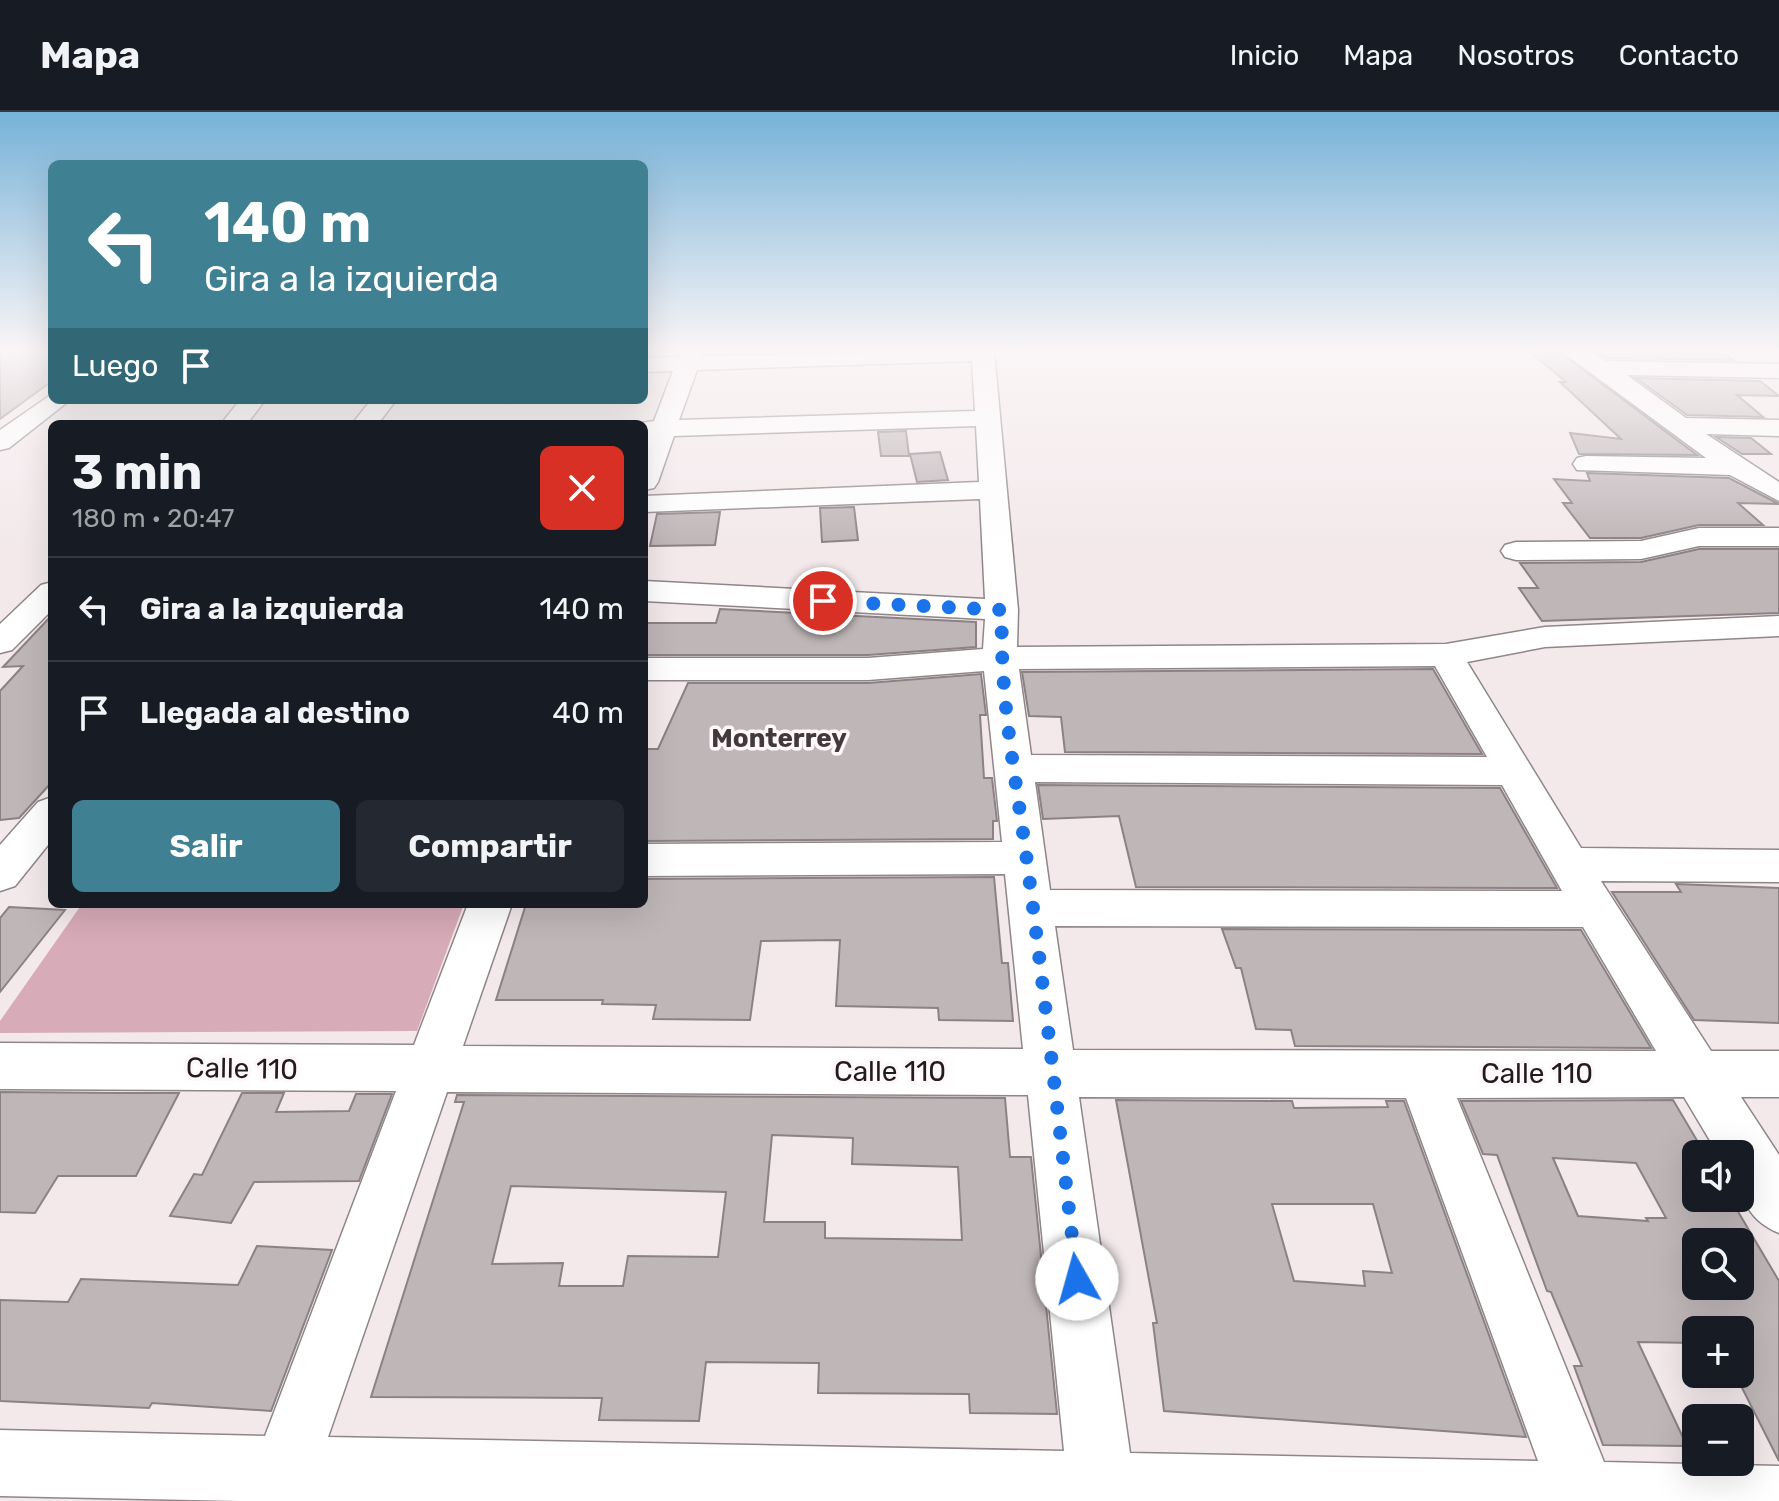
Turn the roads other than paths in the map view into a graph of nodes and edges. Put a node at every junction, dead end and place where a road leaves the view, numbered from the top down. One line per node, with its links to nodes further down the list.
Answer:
1 (36, 416): 7 (street)
2 (1669, 416): 4 (street)
3 (988, 418): 6 (street); 11 (street)
4 (1683, 426): 5 (street); 10 (street)
5 (1779, 428)
6 (654, 429): 8 (street)
7 (0, 442)
8 (648, 461)
9 (1586, 464): 10 (street)
10 (1731, 467): 12 (street)
11 (993, 490): 13 (street); 18 (street)
12 (1779, 493)
13 (648, 504)
14 (1779, 537): 15 (street)
15 (1516, 551)
16 (648, 591): 18 (street)
17 (48, 596): 20 (street)
18 (1002, 610): 22 (street)
19 (1779, 626): 21 (street)
20 (0, 643)
21 (1446, 655): 22 (street); 25 (street)
22 (1000, 658): 23 (street); 24 (street)
23 (648, 669)
24 (1012, 768): 25 (street); 27 (street)
25 (1512, 771): 30 (street)
26 (48, 818): 29 (street)
27 (1027, 858): 28 (street); 33 (street)
28 (648, 860)
29 (16, 862)
30 (1568, 864): 31 (street); 34 (street)
31 (1779, 866)
32 (489, 908): 36 (street)
33 (1033, 908): 34 (street); 37 (street)
34 (1595, 909): 39 (street)
35 (0, 1066): 36 (street, Calle 110)
36 (430, 1070): 37 (street, Calle 110); 43 (street)
37 (1053, 1072): 38 (street, Calle 110); 44 (street)
38 (1423, 1073): 39 (street, Calle 110); 45 (street)
39 (1696, 1074): 40 (street, Calle 110); 41 (street)
40 (1779, 1074)
41 (1779, 1205)
42 (0, 1463): 43 (street)
43 (278, 1485): 44 (street)
44 (1102, 1493): 45 (street)
45 (1584, 1495): 46 (street)
46 (1779, 1499)

